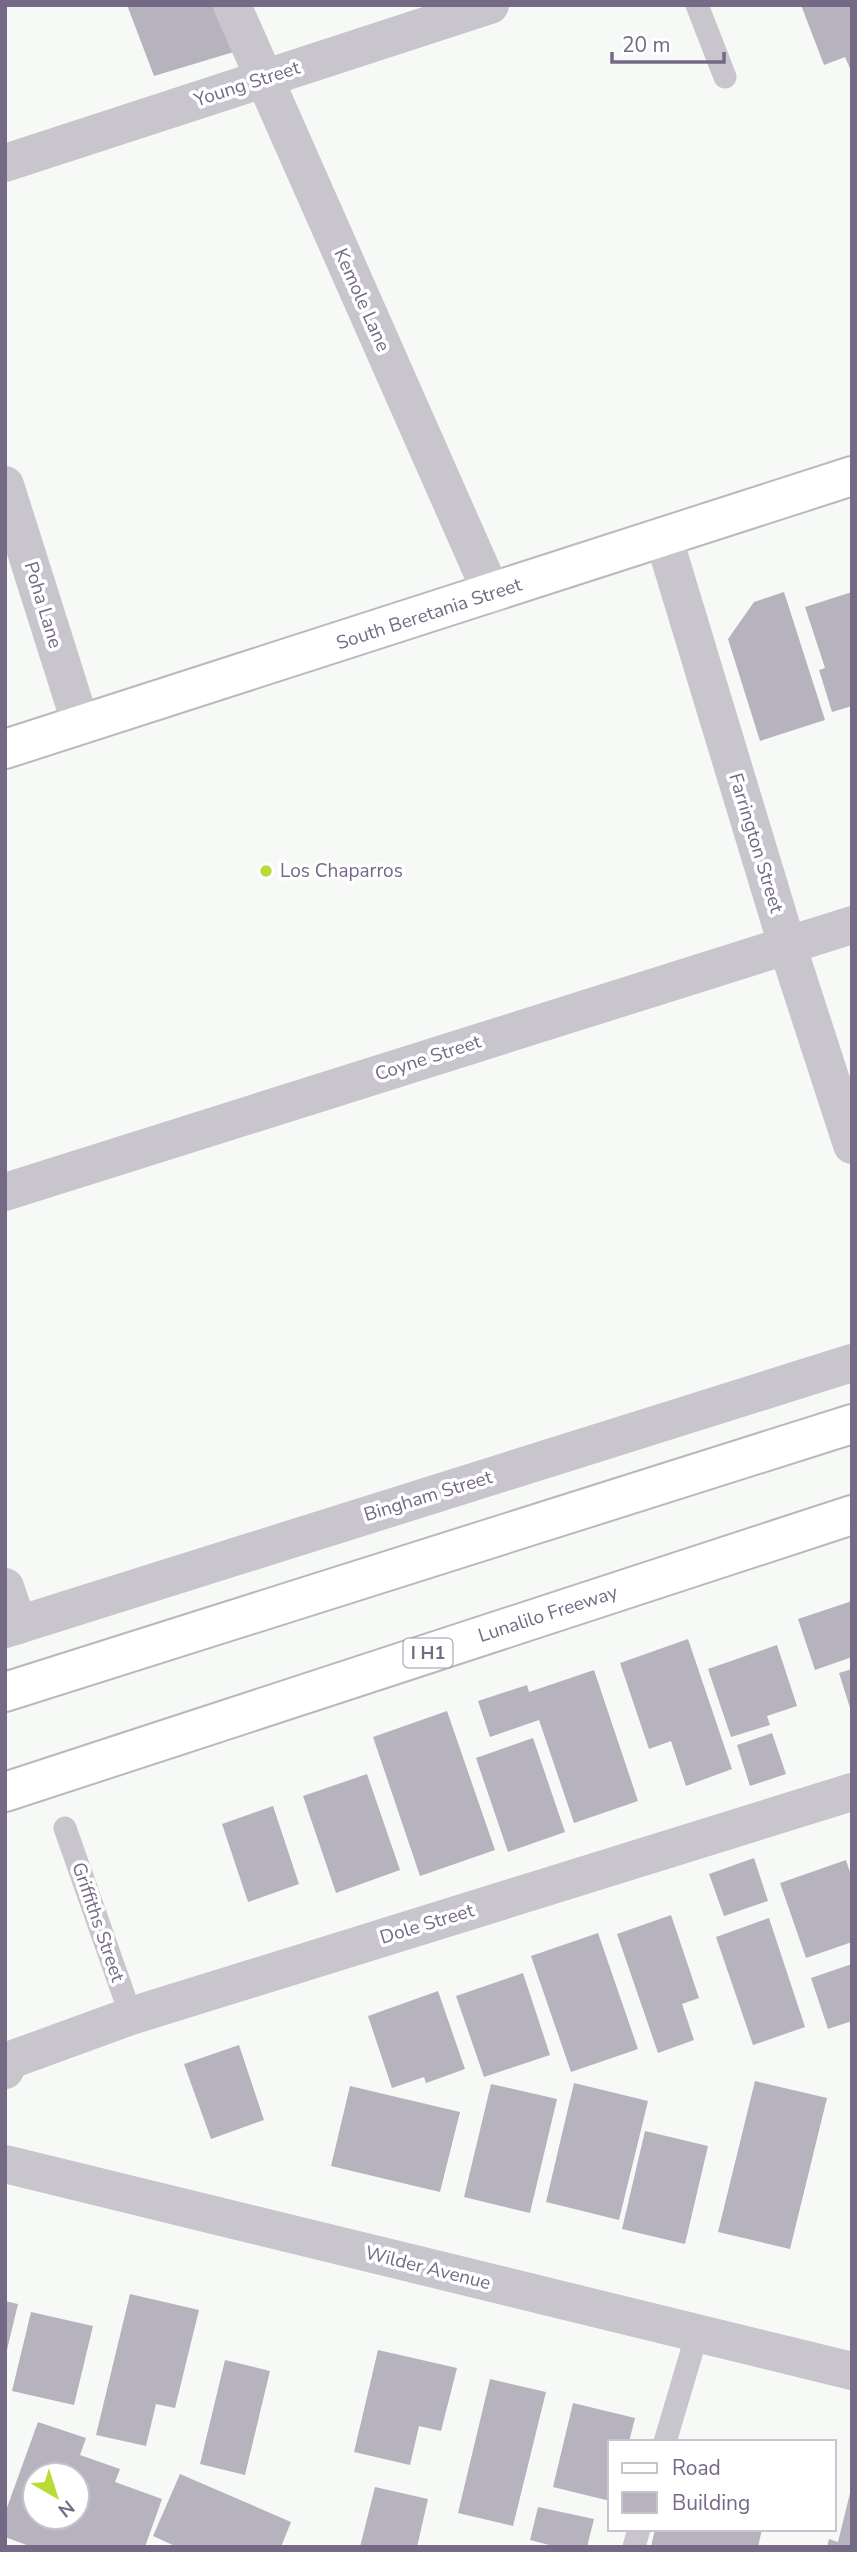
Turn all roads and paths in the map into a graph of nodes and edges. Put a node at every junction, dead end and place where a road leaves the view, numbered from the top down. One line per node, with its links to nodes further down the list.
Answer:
1 (232, 5): 5 (street, Kemole Lane)
2 (489, 5): 5 (street, Young Street)
3 (697, 5): 4 (lane)
4 (725, 77)
5 (264, 79): 6 (street, Young Street); 10 (street, Kemole Lane)
6 (5, 163)
7 (852, 476): 9 (main road, South Beretania Street)
8 (5, 485): 11 (street, Poha Lane)
9 (664, 539): 10 (main road, South Beretania Street); 14 (street, Farrington Street)
10 (492, 594): 11 (main road, South Beretania Street)
11 (80, 725): 12 (main road, South Beretania Street)
12 (5, 749)
13 (852, 925): 14 (street, Coyne Street)
14 (787, 945): 15 (street, Farrington Street); 16 (street, Coyne Street)
15 (852, 1145)
16 (5, 1192)
17 (852, 1363): 21 (street, Bingham Street)
18 (852, 1424): 22 (main road)
19 (852, 1515): 23 (main road, Lunalilo Freeway / I H1)
20 (5, 1587): 21 (street)
21 (11, 1627)
22 (5, 1692)
23 (5, 1792)
24 (852, 1792): 26 (street, Dole Street)
25 (65, 1828): 26 (lane, Griffiths Street)
26 (131, 2016): 27 (street, Dole Street)
27 (7, 2064)
28 (5, 2143): 29 (street)
29 (28, 2175): 30 (street, Wilder Avenue)
30 (696, 2334): 31 (street, Wilder Avenue); 32 (lane)
31 (852, 2371)
32 (666, 2440)

